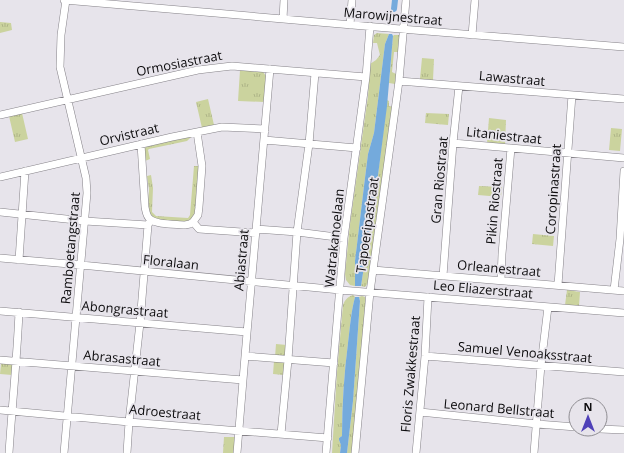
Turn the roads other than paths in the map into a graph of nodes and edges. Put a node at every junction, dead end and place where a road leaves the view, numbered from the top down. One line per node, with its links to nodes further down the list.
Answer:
1 (65, 0): 6 (street, Marowijnestraat); 19 (street, Ramboetangstraat)
2 (284, 0): 6 (street)
3 (352, 0): 7 (street)
4 (406, 0): 9 (street, Tapoeripastraat)
5 (475, 0): 10 (street)
6 (283, 18): 7 (street, Marowijnestraat)
7 (350, 25): 8 (street, Marowijnestraat)
8 (370, 26): 9 (street, Marowijnestraat); 14 (street, Watrakanoelaan)
9 (403, 29): 10 (street, Marowijnestraat); 15 (street, Tapoeripastraat)
10 (472, 35): 11 (street, Marowijnestraat)
11 (624, 47)
12 (270, 69): 13 (street, Ormosiastraat); 19 (street, Ormosiastraat); 21 (street, Abiastraat)
13 (315, 73): 14 (street, Ormosiastraat); 26 (street)
14 (366, 77): 27 (street, Watrakanoelaan)
15 (399, 81): 16 (street, Lawastraat); 46 (street, Tapoeripastraat)
16 (459, 86): 17 (street, Lawastraat); 24 (street, Gran Riostraat)
17 (572, 95): 18 (street, Lawastraat); 29 (street, Coropinastraat)
18 (624, 99)
19 (68, 100): 20 (street, Ormosiastraat); 30 (street, Ramboetangstraat)
20 (0, 115)
21 (265, 129): 22 (street, Orvistraat); 23 (street, Abiastraat)
22 (197, 132): 25 (street, Orvistraat); 39 (street)
23 (264, 140): 26 (street); 40 (street, Abiastraat)
24 (454, 143): 28 (street, Litaniestraat); 48 (street, Gran Riostraat)
25 (141, 144): 30 (street, Orvistraat); 38 (street)
26 (309, 144): 27 (street); 41 (street)
27 (357, 148): 42 (street, Watrakanoelaan)
28 (511, 148): 29 (street, Litaniestraat); 49 (street, Pikin Riostraat)
29 (568, 154): 31 (street, Litaniestraat); 52 (street, Coropinastraat)
30 (81, 158): 32 (street, Orvistraat); 37 (street, Ramboetangstraat)
31 (624, 158)
32 (25, 171): 34 (street, Orvistraat); 36 (street)
33 (624, 171): 54 (street)
34 (0, 177)
35 (0, 212): 36 (street)
36 (22, 214): 37 (street); 44 (street)
37 (85, 221): 38 (street); 45 (street, Ramboetangstraat)
38 (149, 222): 39 (street); 47 (street)
39 (193, 222): 40 (street)
40 (256, 231): 41 (street); 50 (street, Abiastraat)
41 (297, 232): 42 (street); 51 (street)
42 (344, 238): 53 (street, Watrakanoelaan)
43 (0, 258): 44 (street, Floralaan)
44 (19, 260): 45 (street, Floralaan)
45 (81, 265): 47 (street, Floralaan); 62 (street, Ramboetangstraat)
46 (373, 270): 48 (street, Orleanestraat); 56 (street, Tapoeripastraat)
47 (144, 271): 50 (street, Floralaan); 63 (street)
48 (443, 276): 49 (street, Orleanestraat)
49 (501, 280): 52 (street, Orleanestraat)
50 (251, 282): 51 (street, Floralaan); 64 (street, Abiastraat)
51 (294, 285): 53 (street, Floralaan); 68 (street)
52 (558, 285): 54 (street, Orleanestraat)
53 (340, 290): 56 (street, Leo Eliazerstraat); 70 (street, Watrakanoelaan)
54 (614, 290): 55 (street, Orleanestraat)
55 (624, 291)
56 (370, 292): 57 (street, Leo Eliazerstraat); 93 (street, Tapoeripastraat)
57 (428, 297): 58 (street, Leo Eliazerstraat); 66 (street, Floris Zwakkestraat)
58 (548, 307): 61 (street, Leo Eliazerstraat); 71 (street)
59 (0, 311): 60 (street, Abongrastraat)
60 (20, 312): 62 (street, Abongrastraat); 69 (street)
61 (624, 314)
62 (76, 317): 63 (street, Abongrastraat); 72 (street, Ramboetangstraat)
63 (140, 323): 64 (street, Abongrastraat); 73 (street)
64 (247, 332): 65 (street, Abiastraat)
65 (245, 356): 68 (street); 75 (street, Abiastraat)
66 (425, 356): 71 (street, Samuel Venoaksstraat); 78 (street, Floris Zwakkestraat)
67 (0, 360): 69 (street, Abrasastraat)
68 (288, 360): 70 (street); 86 (street)
69 (16, 361): 72 (street, Abrasastraat); 77 (street)
70 (334, 363): 87 (street, Watrakanoelaan)
71 (541, 365): 74 (street, Samuel Venoaksstraat); 81 (street)
72 (72, 366): 73 (street, Abrasastraat); 79 (street, Ramboetangstraat)
73 (135, 372): 75 (street, Abrasastraat); 80 (street)
74 (624, 372)
75 (243, 380): 84 (street, Abiastraat)
76 (0, 410): 77 (street, Adroestraat)
77 (11, 411): 79 (street, Adroestraat); 88 (street)
78 (420, 412): 81 (street, Leonard Bellstraat); 94 (street, Floris Zwakkestraat)
79 (68, 415): 80 (street, Adroestraat); 89 (street, Ramboetangstraat)
80 (129, 422): 84 (street, Adroestraat); 90 (street)
81 (537, 424): 82 (street, Leonard Bellstraat); 95 (street)
82 (568, 426)
83 (608, 429): 85 (street)
84 (240, 430): 86 (street, Adroestraat); 91 (street, Abiastraat)
85 (624, 430)
86 (281, 434): 87 (street, Adroestraat)
87 (328, 438): 92 (street, Watrakanoelaan)
88 (8, 453)
89 (64, 453)
90 (127, 453)
91 (237, 453)
92 (326, 453)
93 (356, 453)
94 (416, 453)
95 (534, 453)

